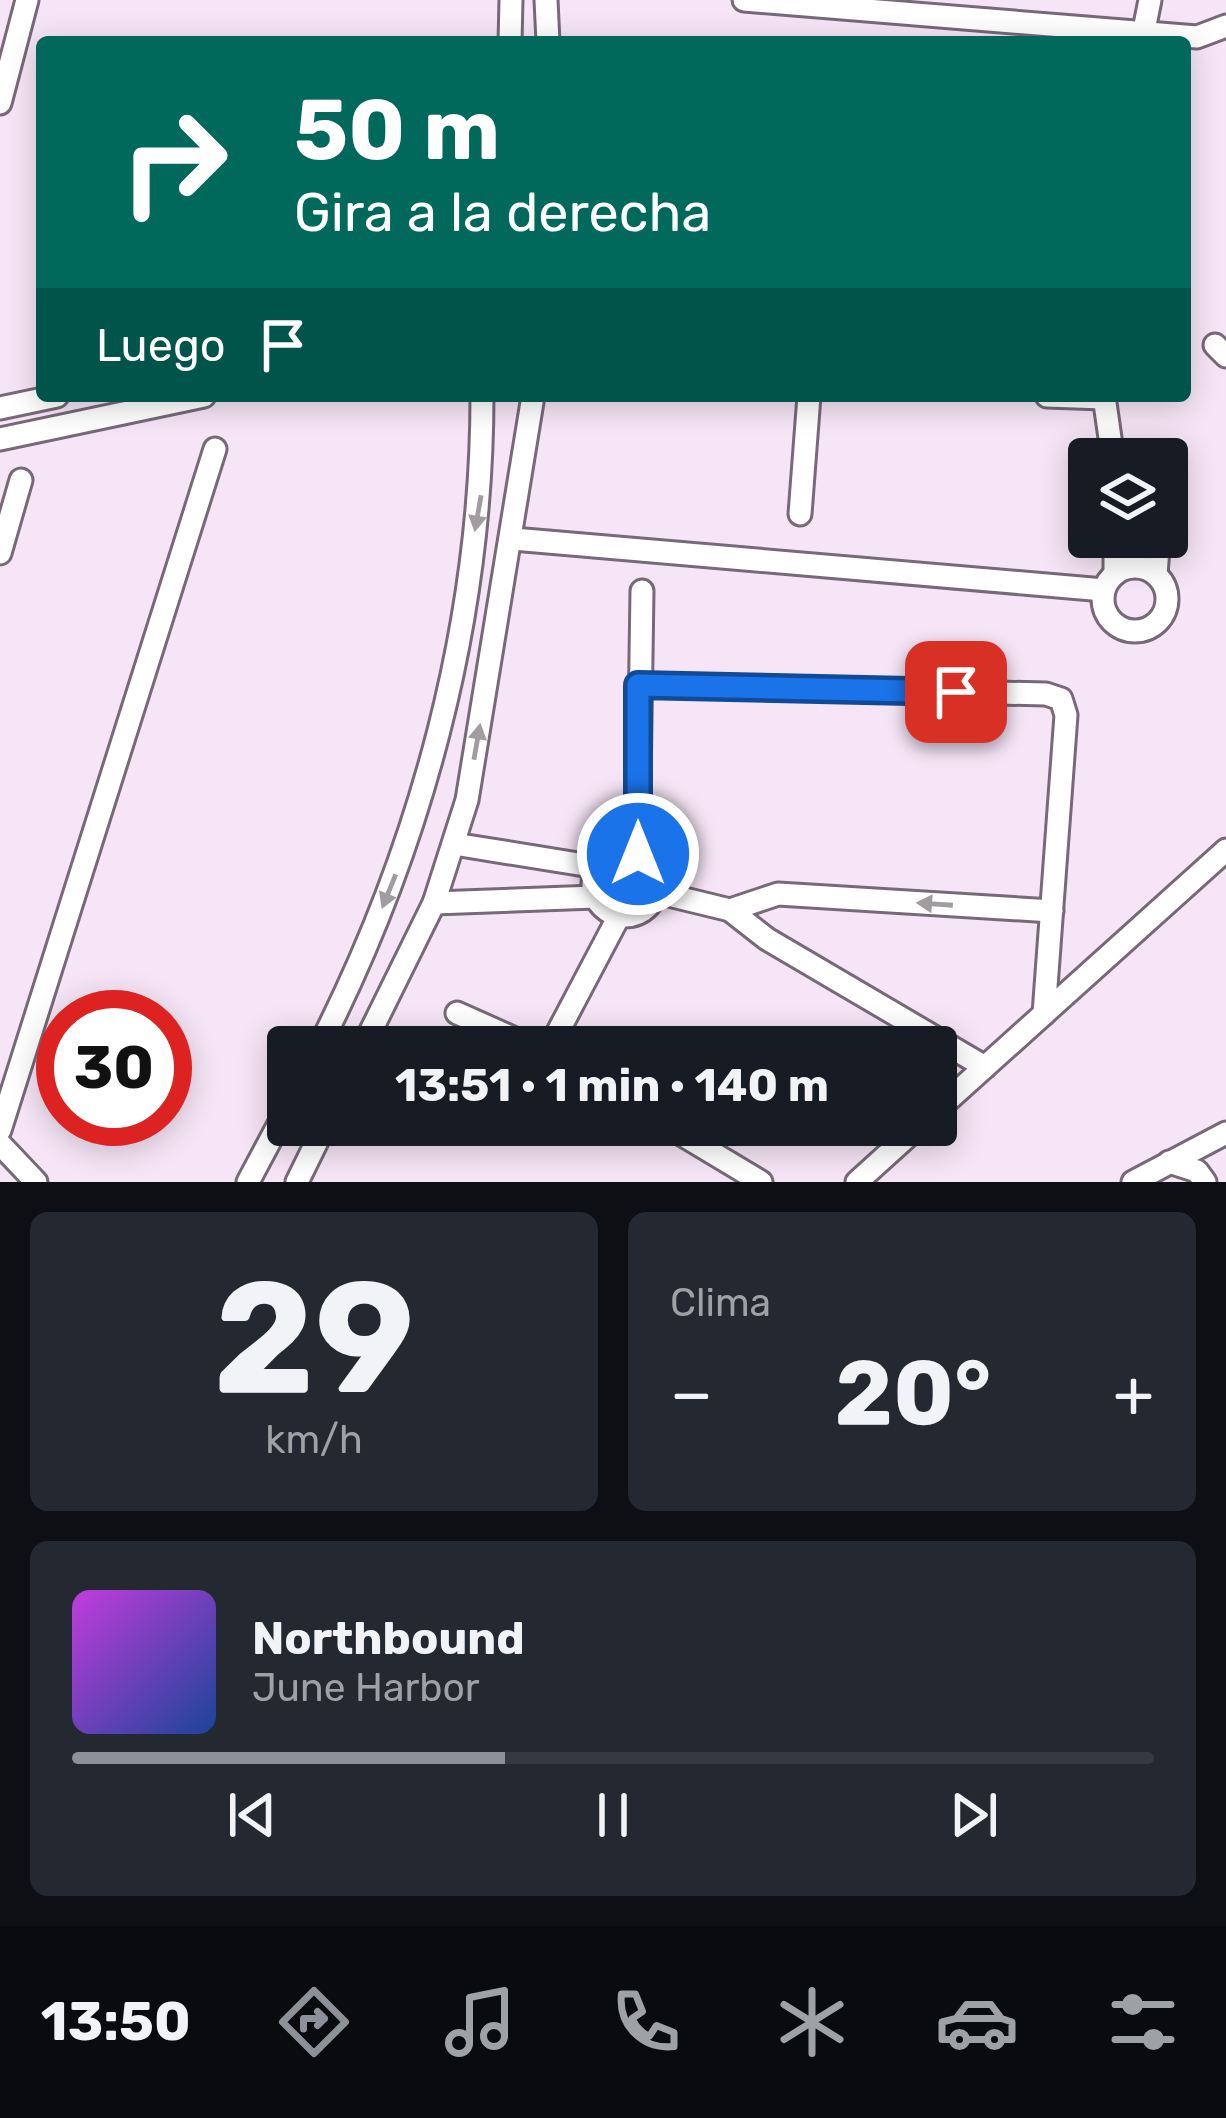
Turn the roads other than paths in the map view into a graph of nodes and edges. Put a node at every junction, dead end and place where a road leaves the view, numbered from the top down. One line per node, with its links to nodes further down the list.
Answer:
1 (27, 0): 13 (street)
2 (511, 0): 9 (street)
3 (546, 0): 10 (street)
4 (744, 0): 6 (street)
5 (1150, 0): 8 (street)
6 (926, 6): 8 (street)
7 (1226, 26): 12 (street)
8 (1144, 30): 11 (street)
9 (511, 36)
10 (548, 36)
11 (1189, 36)
12 (1191, 36)
13 (0, 103)
14 (36, 400): 20 (street)
15 (176, 402): 22 (street)
16 (482, 402): 46 (street, one-way to 46)
17 (531, 402): 26 (street)
18 (809, 402): 25 (street)
19 (1105, 402): 21 (street)
20 (0, 408)
21 (1110, 438)
22 (0, 439)
23 (215, 448): 52 (street)
24 (21, 481): 27 (street)
25 (800, 514)
26 (513, 539): 31 (street); 34 (street, one-way to 26)
27 (0, 553)
28 (1113, 558): 31 (street)
29 (1157, 558): 30 (street)
30 (1156, 574): 31 (street); 31 (street)
31 (1110, 582)
32 (642, 591): 33 (street)
33 (638, 685): 36 (street); 42 (street)
34 (454, 844): 37 (street); 40 (street)
35 (1226, 850): 45 (street)
36 (638, 854): 37 (street); 38 (street)
37 (597, 867): 39 (street)
38 (656, 892): 41 (street); 43 (street)
39 (595, 897): 40 (street); 43 (street)
40 (434, 903): 47 (street)
41 (730, 910): 42 (street, one-way to 41); 50 (street)
42 (1052, 911): 45 (street)
43 (619, 916): 49 (street)
44 (457, 1013): 48 (street)
45 (1044, 1014): 50 (street)
46 (328, 1026)
47 (373, 1026)
48 (486, 1026)
49 (561, 1026)
50 (985, 1067): 51 (street)
51 (957, 1092)
52 (0, 1130)
53 (1226, 1133): 59 (street)
54 (0, 1144): 60 (street)
55 (267, 1146): 61 (street)
56 (315, 1146): 62 (street)
57 (701, 1146): 63 (street)
58 (896, 1146): 64 (street)
59 (1169, 1162): 65 (street); 66 (street)
60 (36, 1182)
61 (248, 1182)
62 (297, 1182)
63 (761, 1182)
64 (856, 1182)
65 (1133, 1182)
66 (1205, 1182)

